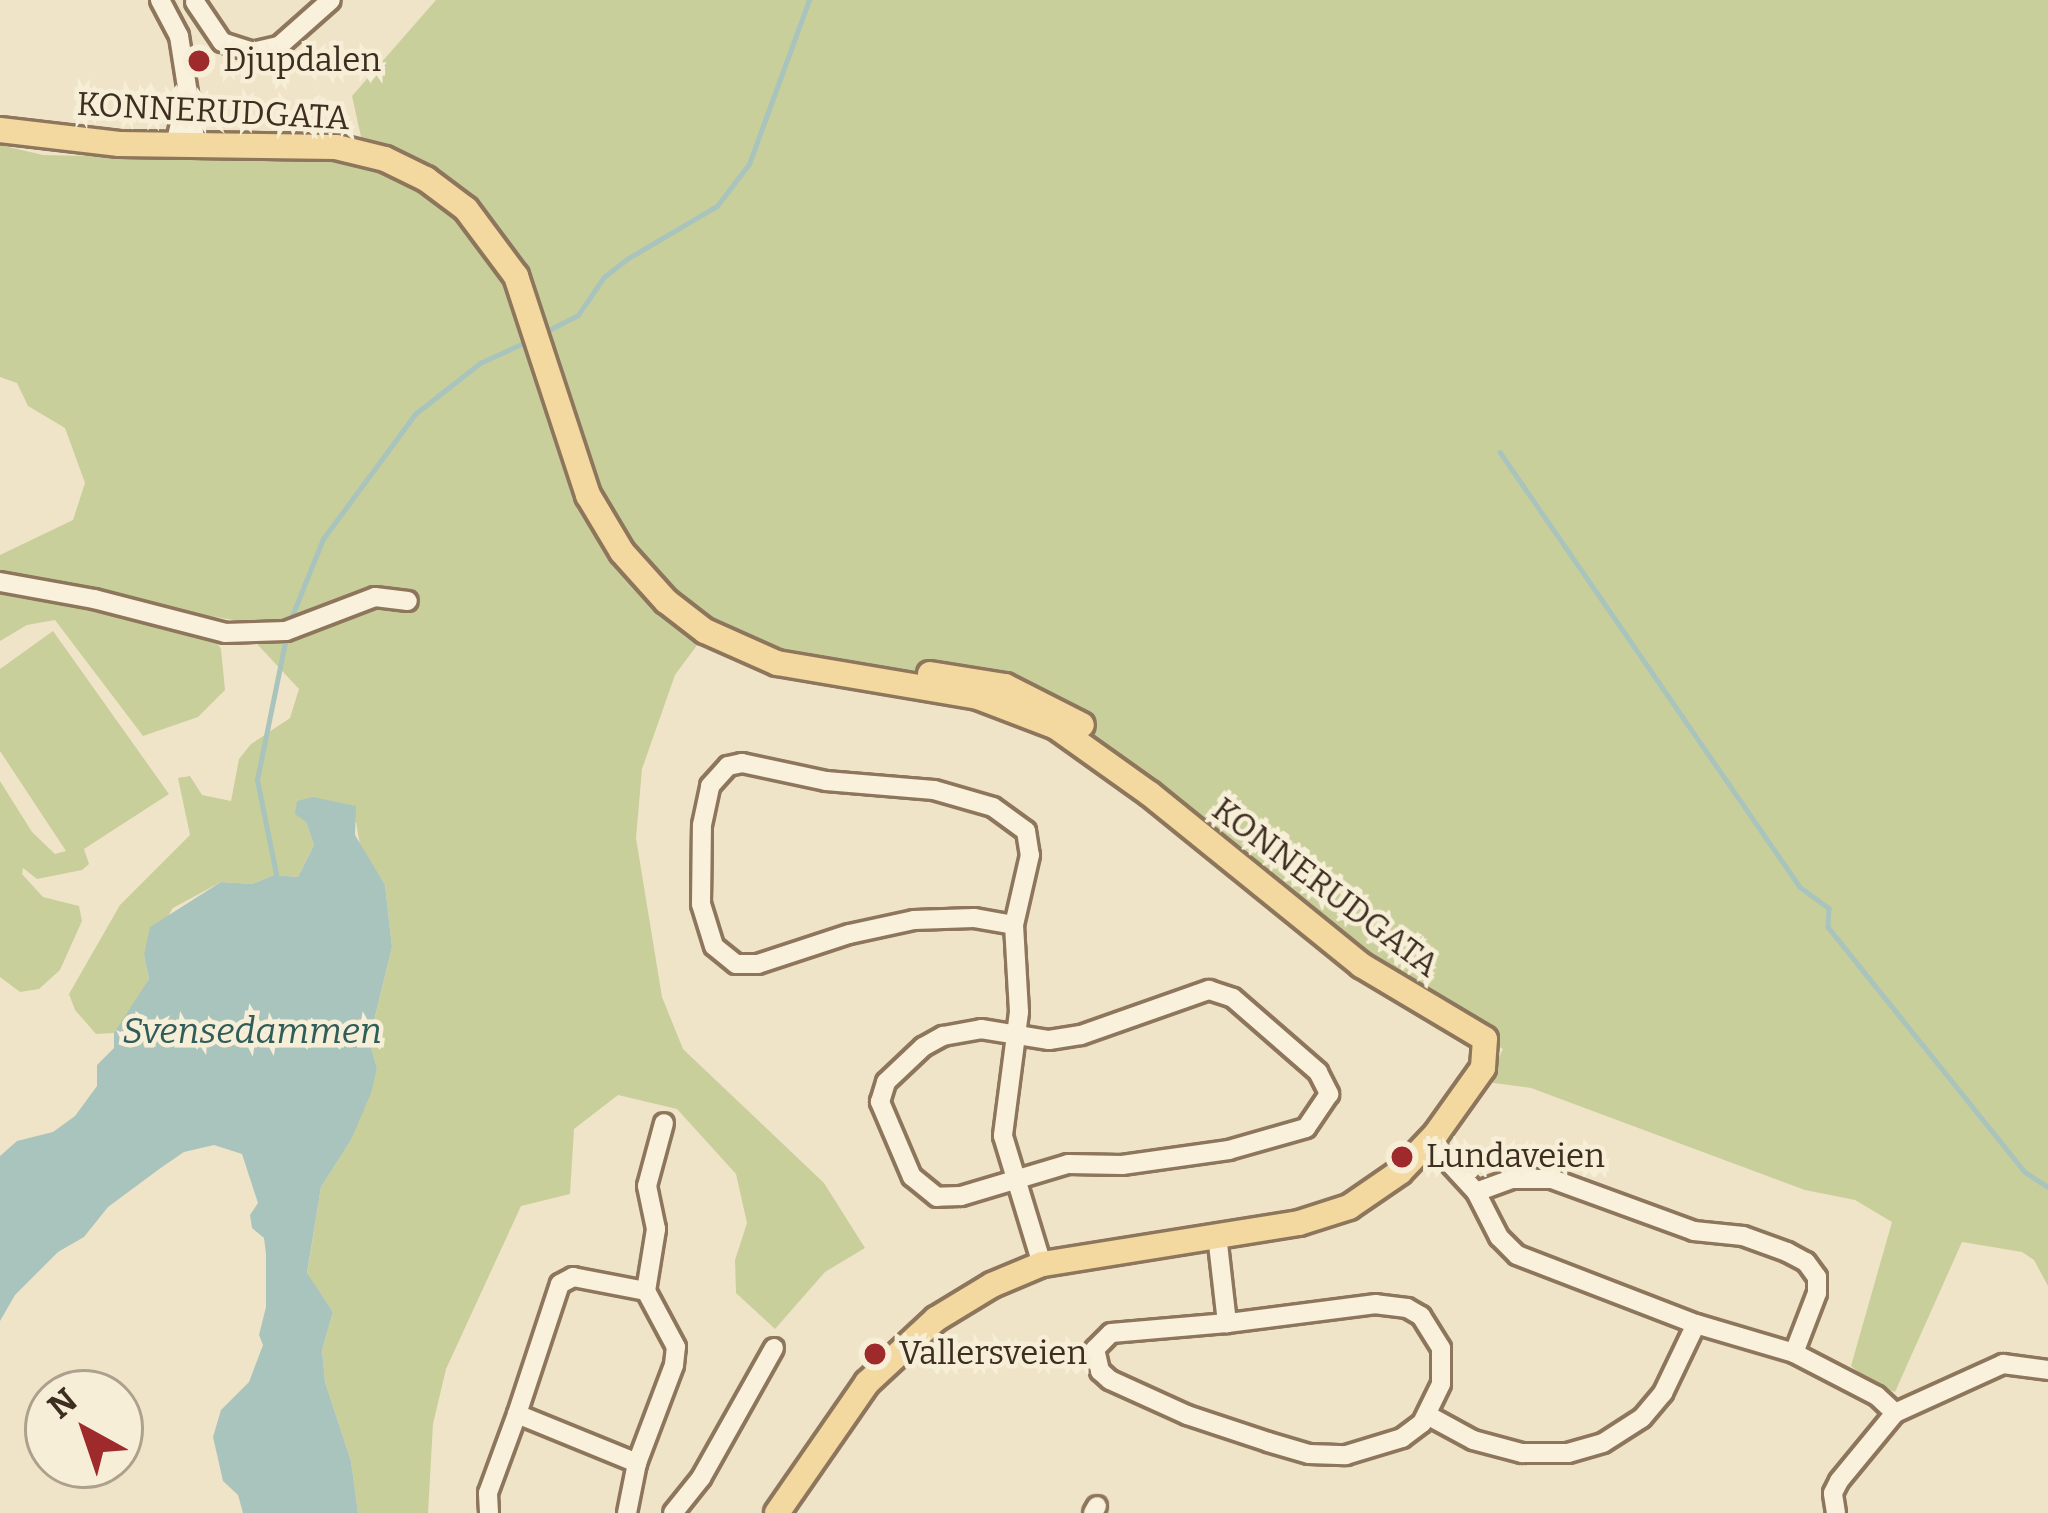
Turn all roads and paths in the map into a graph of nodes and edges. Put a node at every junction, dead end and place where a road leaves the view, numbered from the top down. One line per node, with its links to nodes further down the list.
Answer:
1 (332, 0): 2 (street)
2 (196, 1): 3 (street)
3 (165, 8): 5 (street)
4 (0, 130): 5 (main road, KONNERUDGATA)
5 (185, 145): 11 (main road, KONNERUDGATA)
6 (0, 582): 7 (street)
7 (408, 601)
8 (1014, 925): 8 (street); 9 (street)
9 (1015, 1035): 12 (street); 12 (street); 12 (street)
10 (664, 1123): 16 (street)
11 (1429, 1142): 13 (street); 14 (main road)
12 (1015, 1180): 15 (street)
13 (1476, 1192): 18 (street); 20 (street)
14 (1217, 1235): 15 (main road); 17 (street)
15 (1042, 1264): 26 (main road)
16 (646, 1291): 23 (street); 25 (street)
17 (1227, 1323): 24 (street); 24 (street)
18 (1696, 1324): 20 (street); 24 (street)
19 (774, 1348): 29 (street)
20 (1794, 1354): 22 (street)
21 (2048, 1370): 22 (street)
22 (1894, 1412): 30 (street)
23 (517, 1414): 25 (street); 27 (street)
24 (1429, 1416)
25 (637, 1463): 28 (street)
26 (779, 1512)
27 (489, 1513)
28 (627, 1513)
29 (673, 1513)
30 (1836, 1513)

